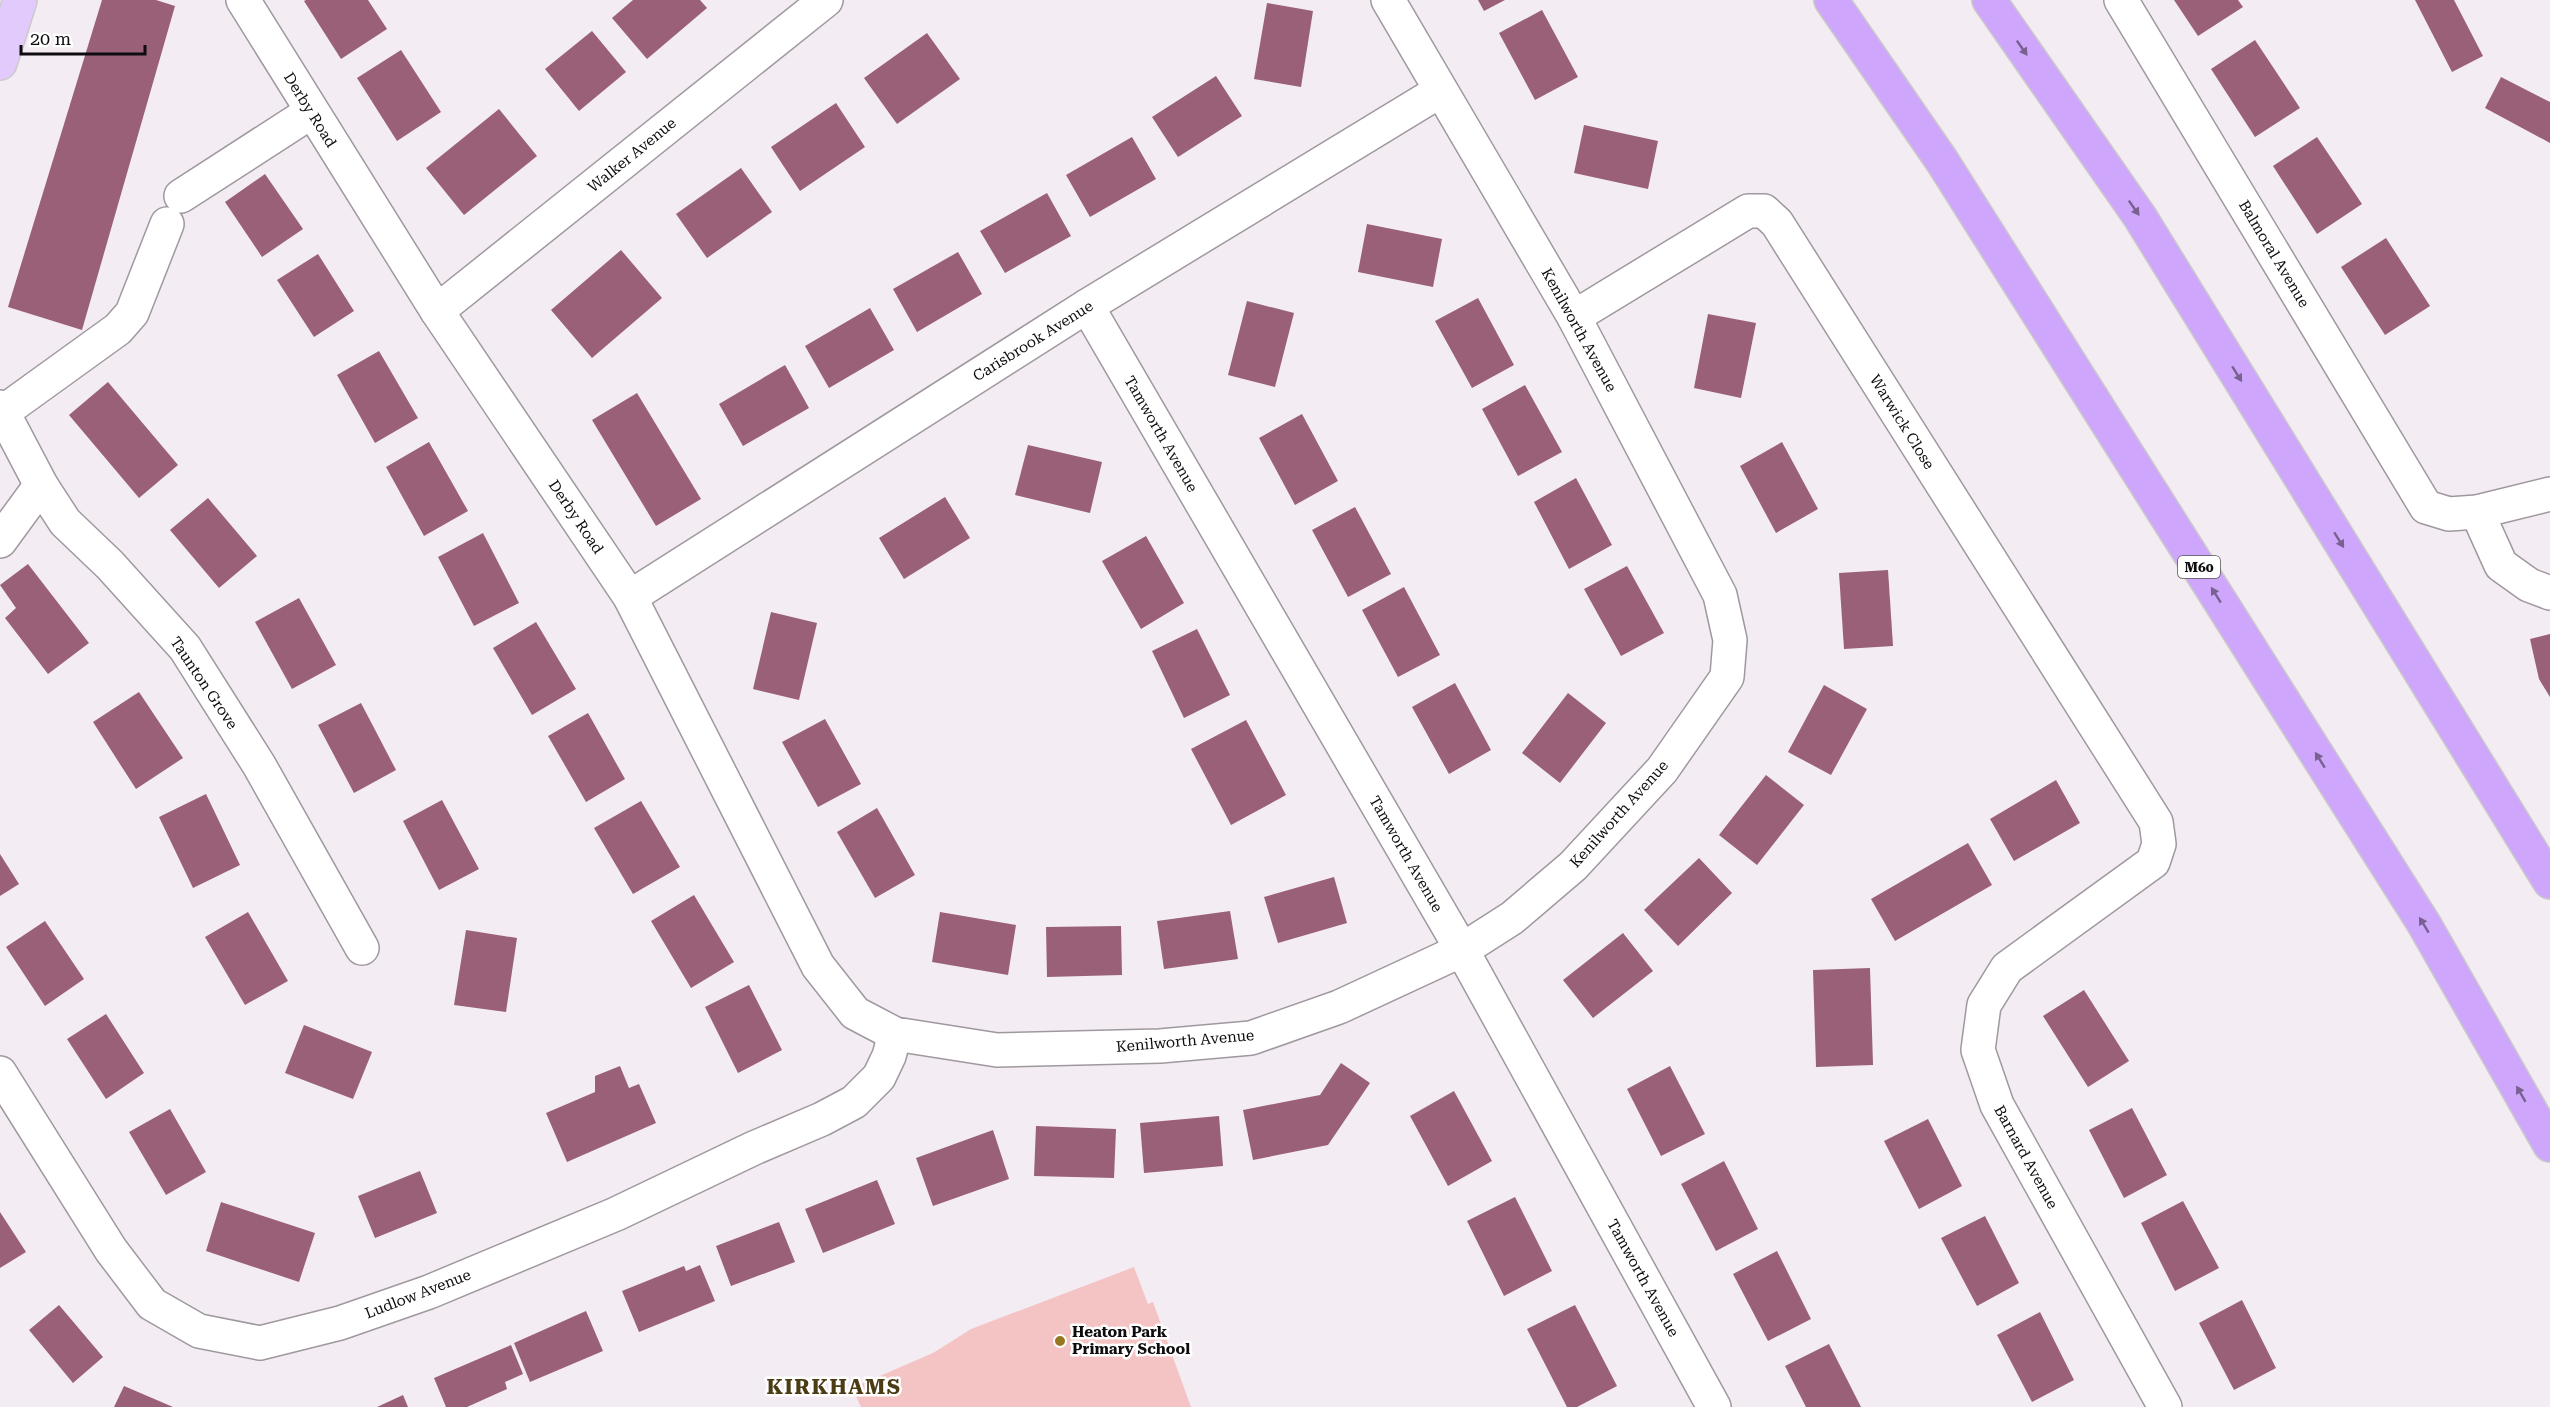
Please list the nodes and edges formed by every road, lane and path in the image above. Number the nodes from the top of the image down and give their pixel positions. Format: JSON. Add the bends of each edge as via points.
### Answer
{"nodes":[{"id":1,"x":20,"y":0,"type":"edge"},
{"id":2,"x":243,"y":0,"type":"edge"},
{"id":3,"x":826,"y":0,"type":"edge"},
{"id":4,"x":1388,"y":0,"type":"edge"},
{"id":5,"x":1831,"y":0,"type":"edge"},
{"id":6,"x":1989,"y":0,"type":"edge"},
{"id":7,"x":2121,"y":0,"type":"edge"},
{"id":8,"x":0,"y":63,"type":"edge"},
{"id":9,"x":1440,"y":91,"type":"junction"},
{"id":10,"x":311,"y":112,"type":"junction"},
{"id":11,"x":1087,"y":306,"type":"junction"},
{"id":12,"x":437,"y":311,"type":"junction"},
{"id":13,"x":1574,"y":317,"type":"junction"},
{"id":14,"x":2,"y":410,"type":"edge"},
{"id":15,"x":41,"y":485,"type":"junction"},
{"id":16,"x":2550,"y":494,"type":"edge"},
{"id":17,"x":2477,"y":512,"type":"junction"},
{"id":18,"x":0,"y":541,"type":"edge"},
{"id":19,"x":2550,"y":592,"type":"edge"},
{"id":20,"x":630,"y":597,"type":"junction"},
{"id":21,"x":2156,"y":822,"type":"joint"},
{"id":22,"x":2550,"y":882,"type":"edge"},
{"id":23,"x":362,"y":948,"type":"dead end"},
{"id":24,"x":1462,"y":950,"type":"junction"},
{"id":25,"x":895,"y":1034,"type":"junction"},
{"id":26,"x":0,"y":1073,"type":"edge"},
{"id":27,"x":2550,"y":1145,"type":"edge"},
{"id":28,"x":1714,"y":1407,"type":"edge"},
{"id":29,"x":2165,"y":1407,"type":"edge"}],
"edges":[{"from":1,"to":8,"type":"main road"},
{"from":2,"to":10,"type":"street","name":"Derby Road"},
{"from":3,"to":12,"type":"street","name":"Walker Avenue"},
{"from":4,"to":9,"type":"street","name":"Kenilworth Avenue"},
{"from":27,"to":5,"type":"highway","number":"M60","one_way":true,"via":[[2405,894],[1942,161]]},
{"from":6,"to":22,"type":"highway","one_way":true,"via":[[2140,217]]},
{"from":7,"to":17,"type":"street","name":"Balmoral Avenue","via":[[2426,507],[2449,514]]},
{"from":9,"to":11,"type":"street","name":"Carisbrook Avenue"},
{"from":9,"to":13,"type":"street","name":"Kenilworth Avenue"},
{"from":10,"to":12,"type":"street","name":"Derby Road"},
{"from":10,"to":14,"type":"street","via":[[174,210],[132,313],[118,329]]},
{"from":11,"to":20,"type":"street","name":"Carisbrook Avenue"},
{"from":11,"to":24,"type":"street","name":"Tamworth Avenue"},
{"from":12,"to":20,"type":"street","name":"Derby Road"},
{"from":13,"to":21,"type":"street","name":"Warwick Close","via":[[1748,211],[1764,211],[1777,223]]},
{"from":13,"to":24,"type":"street","name":"Kenilworth Avenue","via":[[1720,595],[1730,640],[1727,677],[1662,770],[1573,866],[1512,918]]},
{"from":14,"to":15,"type":"street","name":"Taunton Grove"},
{"from":15,"to":18,"type":"street"},
{"from":15,"to":23,"type":"street","name":"Taunton Grove","via":[[65,522],[184,648],[259,765]]},
{"from":16,"to":17,"type":"street"},
{"from":17,"to":19,"type":"street","via":[[2501,565],[2529,585]]},
{"from":20,"to":25,"type":"street","name":"Derby Road","via":[[818,966],[855,1013]]},
{"from":21,"to":29,"type":"street","name":"Barnard Avenue","via":[[2159,844],[2153,862],[2007,968],[1984,1005],[1977,1050],[1997,1106]]},
{"from":24,"to":25,"type":"street","name":"Kenilworth Avenue","via":[[1339,1007],[1251,1038],[1160,1046],[997,1050]]},
{"from":24,"to":28,"type":"street","name":"Tamworth Avenue"},
{"from":25,"to":26,"type":"street","name":"Ludlow Avenue","via":[[879,1077],[854,1102],[822,1119],[616,1214],[429,1293],[340,1323],[260,1343],[199,1331],[152,1304],[111,1250]]}]}
